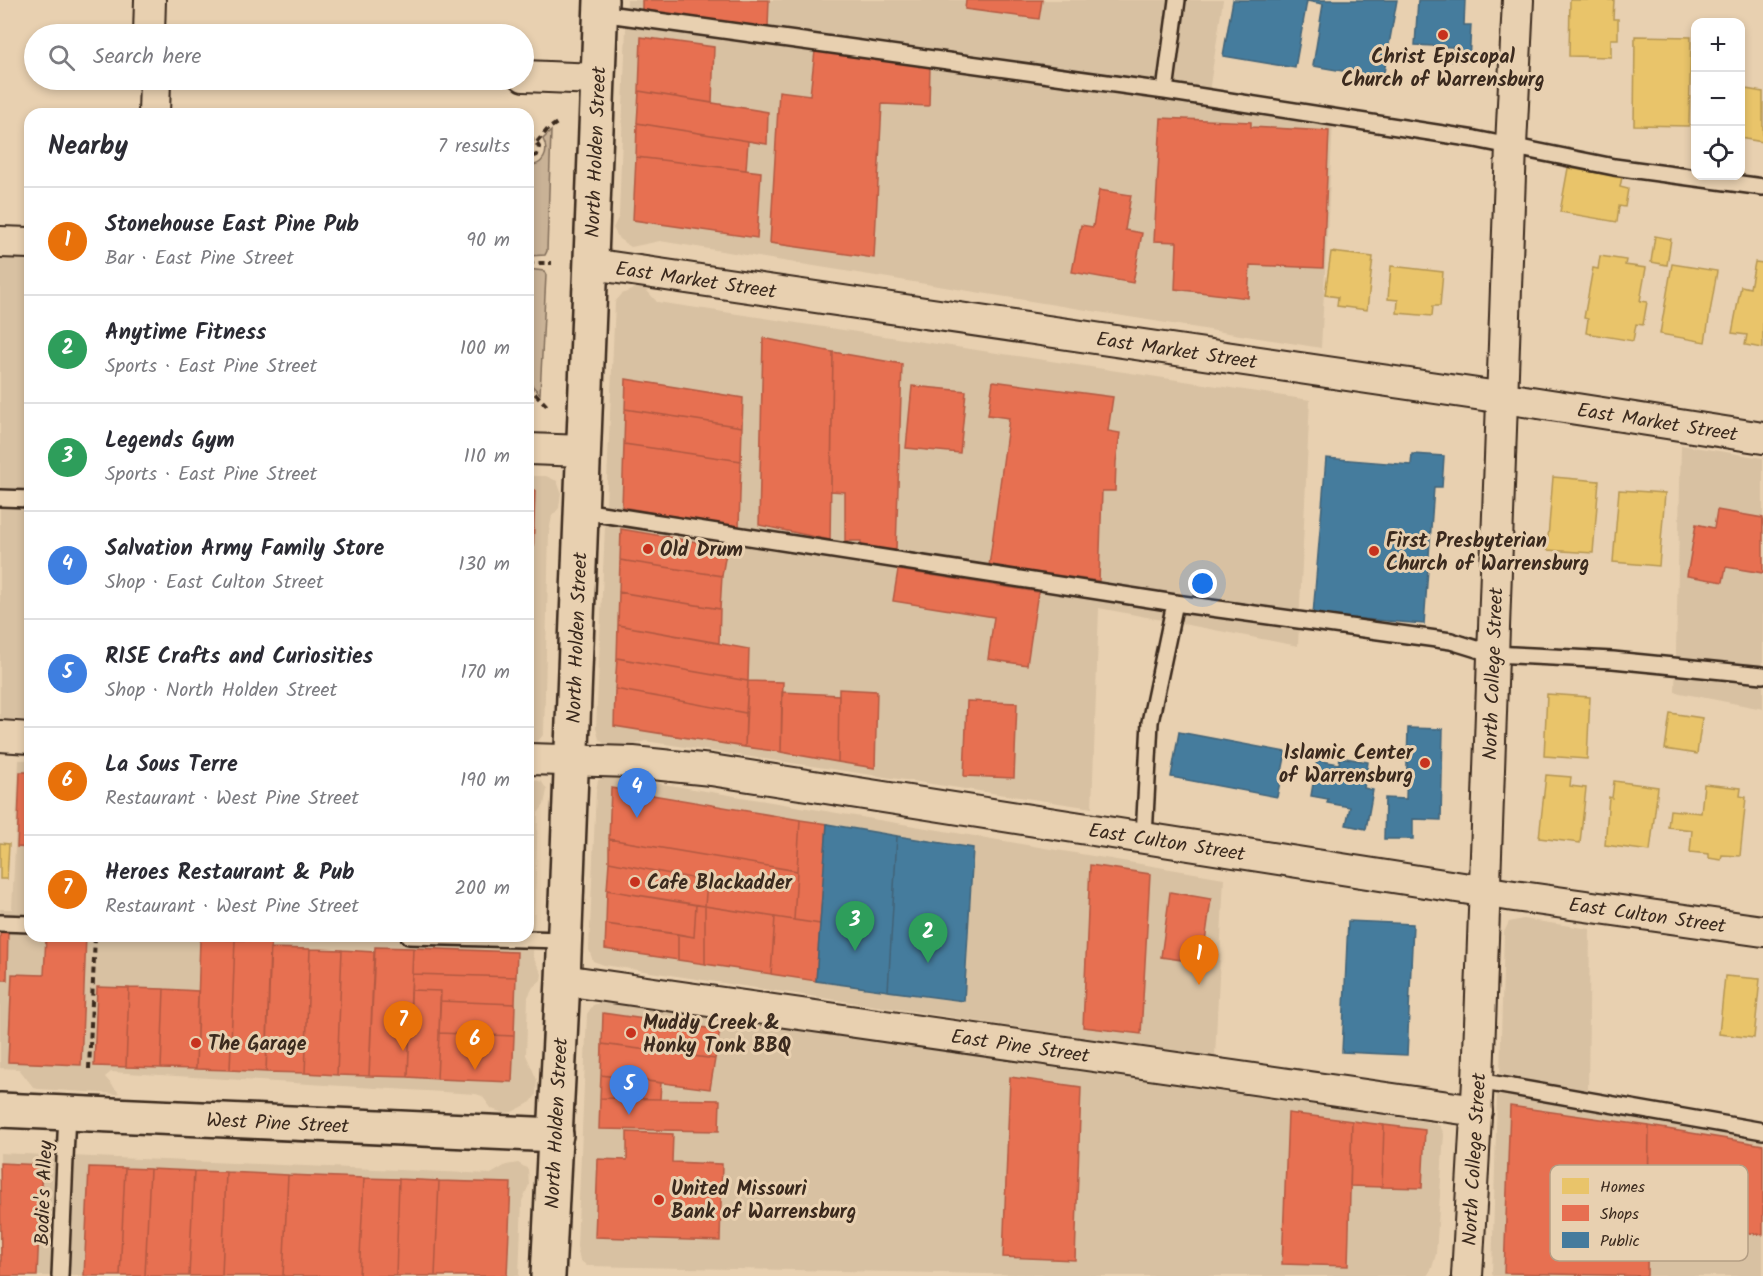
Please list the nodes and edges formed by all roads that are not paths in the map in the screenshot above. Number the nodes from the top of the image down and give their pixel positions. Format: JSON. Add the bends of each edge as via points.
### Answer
{"nodes":[{"id":1,"x":150,"y":0,"type":"edge"},
{"id":2,"x":1177,"y":0,"type":"edge"},
{"id":3,"x":1518,"y":0,"type":"edge"},
{"id":4,"x":601,"y":7,"type":"edge"},
{"id":5,"x":149,"y":24,"type":"edge"},
{"id":6,"x":534,"y":76,"type":"edge"},
{"id":7,"x":597,"y":79,"type":"junction"},
{"id":8,"x":154,"y":90,"type":"edge"},
{"id":9,"x":1165,"y":92,"type":"junction"},
{"id":10,"x":154,"y":108,"type":"edge"},
{"id":11,"x":1511,"y":146,"type":"junction"},
{"id":12,"x":1763,"y":187,"type":"edge"},
{"id":13,"x":0,"y":242,"type":"edge"},
{"id":14,"x":24,"y":243,"type":"edge"},
{"id":15,"x":591,"y":264,"type":"junction"},
{"id":16,"x":1502,"y":398,"type":"junction"},
{"id":17,"x":1763,"y":438,"type":"edge"},
{"id":18,"x":534,"y":449,"type":"edge"},
{"id":19,"x":584,"y":451,"type":"junction"},
{"id":20,"x":0,"y":498,"type":"edge"},
{"id":21,"x":24,"y":499,"type":"edge"},
{"id":22,"x":582,"y":511,"type":"junction"},
{"id":23,"x":1175,"y":603,"type":"junction"},
{"id":24,"x":1493,"y":654,"type":"junction"},
{"id":25,"x":1763,"y":675,"type":"edge"},
{"id":26,"x":0,"y":736,"type":"edge"},
{"id":27,"x":24,"y":738,"type":"edge"},
{"id":28,"x":534,"y":759,"type":"edge"},
{"id":29,"x":571,"y":761,"type":"junction"},
{"id":30,"x":1144,"y":837,"type":"junction"},
{"id":31,"x":1484,"y":890,"type":"junction"},
{"id":32,"x":0,"y":923,"type":"edge"},
{"id":33,"x":24,"y":924,"type":"edge"},
{"id":34,"x":1763,"y":931,"type":"edge"},
{"id":35,"x":534,"y":939,"type":"edge"},
{"id":36,"x":564,"y":940,"type":"junction"},
{"id":37,"x":563,"y":980,"type":"junction"},
{"id":38,"x":1478,"y":1081,"type":"junction"},
{"id":39,"x":0,"y":1110,"type":"edge"},
{"id":40,"x":1477,"y":1110,"type":"junction"},
{"id":41,"x":67,"y":1112,"type":"junction"},
{"id":42,"x":1763,"y":1131,"type":"edge"},
{"id":43,"x":556,"y":1135,"type":"junction"},
{"id":44,"x":60,"y":1276,"type":"edge"},
{"id":45,"x":548,"y":1276,"type":"edge"},
{"id":46,"x":1467,"y":1276,"type":"edge"}],
"edges":[{"from":1,"to":5,"type":"street"},
{"from":2,"to":9,"type":"lane"},
{"from":3,"to":11,"type":"street","name":"North College Street"},
{"from":4,"to":7,"type":"main road","name":"North Holden Street"},
{"from":4,"to":9,"type":"lane"},
{"from":6,"to":7,"type":"street"},
{"from":7,"to":15,"type":"main road","name":"North Holden Street"},
{"from":8,"to":10,"type":"street"},
{"from":9,"to":11,"type":"lane"},
{"from":11,"to":12,"type":"lane","via":[[1614,167]]},
{"from":11,"to":16,"type":"street","name":"North College Street"},
{"from":13,"to":14,"type":"street"},
{"from":15,"to":16,"type":"street","name":"East Market Street"},
{"from":15,"to":19,"type":"main road","name":"North Holden Street"},
{"from":16,"to":17,"type":"street","name":"East Market Street"},
{"from":16,"to":24,"type":"street","name":"North College Street"},
{"from":18,"to":19,"type":"street"},
{"from":19,"to":22,"type":"main road","name":"North Holden Street"},
{"from":20,"to":21,"type":"lane"},
{"from":22,"to":23,"type":"lane"},
{"from":22,"to":29,"type":"main road","name":"North Holden Street"},
{"from":23,"to":24,"type":"lane","via":[[1451,641]]},
{"from":23,"to":30,"type":"lane","via":[[1150,722]]},
{"from":24,"to":25,"type":"lane","via":[[1613,660]]},
{"from":24,"to":31,"type":"street","name":"North College Street"},
{"from":26,"to":27,"type":"street"},
{"from":28,"to":29,"type":"street","name":"East Culton Street"},
{"from":29,"to":30,"type":"street","name":"East Culton Street","via":[[711,770]]},
{"from":29,"to":36,"type":"main road","name":"North Holden Street"},
{"from":30,"to":31,"type":"street","name":"East Culton Street"},
{"from":31,"to":34,"type":"street","name":"East Culton Street"},
{"from":31,"to":38,"type":"street","name":"North College Street"},
{"from":32,"to":33,"type":"lane"},
{"from":35,"to":36,"type":"lane"},
{"from":36,"to":37,"type":"main road","name":"North Holden Street"},
{"from":37,"to":40,"type":"street","name":"East Pine Street"},
{"from":37,"to":43,"type":"main road","name":"North Holden Street"},
{"from":38,"to":40,"type":"street","name":"North College Street"},
{"from":38,"to":42,"type":"lane"},
{"from":39,"to":41,"type":"main road","name":"West Pine Street"},
{"from":40,"to":46,"type":"street","name":"North College Street"},
{"from":41,"to":43,"type":"main road","name":"West Pine Street"},
{"from":41,"to":44,"type":"lane","name":"Bodie's Alley"},
{"from":43,"to":45,"type":"main road","name":"North Holden Street"}]}
